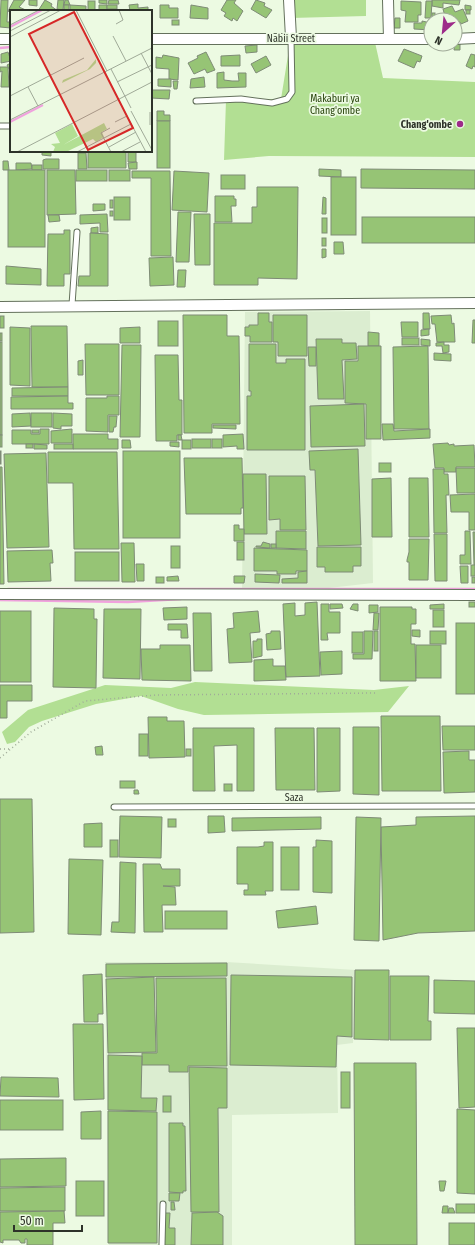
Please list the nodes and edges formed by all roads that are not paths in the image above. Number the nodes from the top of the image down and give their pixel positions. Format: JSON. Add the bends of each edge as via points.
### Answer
{"nodes":[{"id":1,"x":289,"y":0,"type":"edge"},
{"id":2,"x":388,"y":0,"type":"edge"},
{"id":3,"x":291,"y":38,"type":"junction"},
{"id":4,"x":463,"y":38,"type":"edge"},
{"id":5,"x":475,"y":38,"type":"edge"},
{"id":6,"x":152,"y":39,"type":"edge"},
{"id":7,"x":389,"y":39,"type":"junction"},
{"id":8,"x":423,"y":39,"type":"edge"},
{"id":9,"x":196,"y":102,"type":"dead end"},
{"id":10,"x":77,"y":232,"type":"dead end"},
{"id":11,"x":475,"y":303,"type":"edge"},
{"id":12,"x":72,"y":305,"type":"junction"},
{"id":13,"x":0,"y":307,"type":"edge"},
{"id":14,"x":0,"y":594,"type":"edge"},
{"id":15,"x":475,"y":595,"type":"edge"},
{"id":16,"x":475,"y":806,"type":"edge"},
{"id":17,"x":114,"y":807,"type":"dead end"},
{"id":18,"x":162,"y":1204,"type":"dead end"},
{"id":19,"x":162,"y":1245,"type":"edge"}],
"edges":[{"from":1,"to":3,"type":"street"},
{"from":2,"to":7,"type":"street"},
{"from":3,"to":6,"type":"street","name":"Nabii Street"},
{"from":3,"to":7,"type":"street","name":"Nabii Street"},
{"from":3,"to":9,"type":"lane","via":[[292,92],[287,99],[272,103],[241,99]]},
{"from":4,"to":5,"type":"street"},
{"from":7,"to":8,"type":"street","name":"Nabii Street"},
{"from":10,"to":12,"type":"lane"},
{"from":11,"to":12,"type":"street"},
{"from":12,"to":13,"type":"street"},
{"from":14,"to":15,"type":"street"},
{"from":16,"to":17,"type":"lane","name":"Saza"},
{"from":18,"to":19,"type":"lane"}]}
